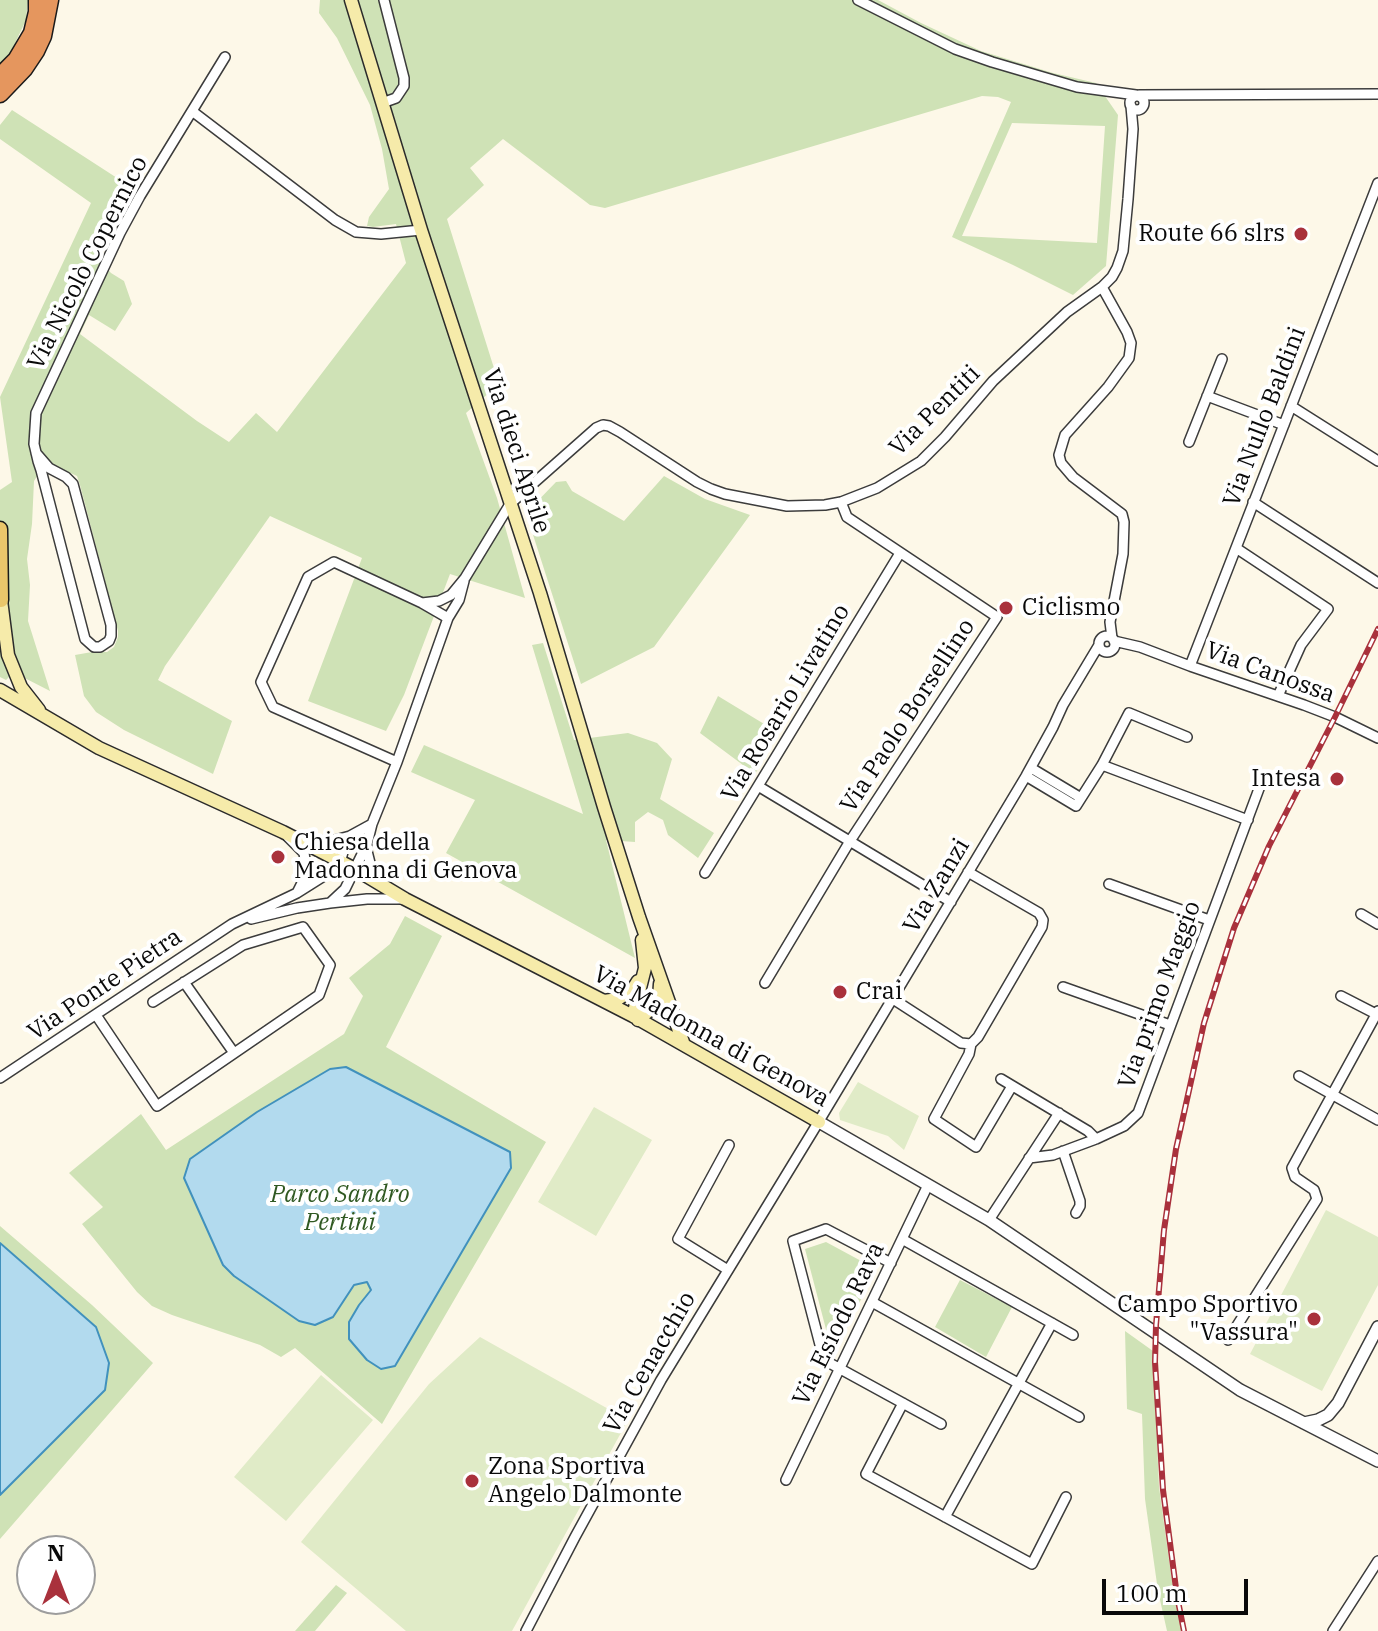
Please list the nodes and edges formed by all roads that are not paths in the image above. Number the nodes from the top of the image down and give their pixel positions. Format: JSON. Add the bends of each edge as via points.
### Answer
{"nodes":[{"id":1,"x":37,"y":0,"type":"edge"},
{"id":2,"x":50,"y":0,"type":"edge"},
{"id":3,"x":351,"y":0,"type":"edge"},
{"id":4,"x":384,"y":0,"type":"edge"},
{"id":5,"x":858,"y":0,"type":"edge"},
{"id":6,"x":225,"y":57,"type":"dead end"},
{"id":7,"x":0,"y":76,"type":"edge"},
{"id":8,"x":0,"y":94,"type":"edge"},
{"id":9,"x":1378,"y":94,"type":"edge"},
{"id":10,"x":382,"y":103,"type":"junction"},
{"id":11,"x":1137,"y":103,"type":"junction"},
{"id":12,"x":192,"y":111,"type":"junction"},
{"id":13,"x":1378,"y":183,"type":"edge"},
{"id":14,"x":421,"y":230,"type":"junction"},
{"id":15,"x":1102,"y":287,"type":"junction"},
{"id":16,"x":1222,"y":359,"type":"dead end"},
{"id":17,"x":1207,"y":396,"type":"junction"},
{"id":18,"x":1291,"y":406,"type":"junction"},
{"id":19,"x":1284,"y":425,"type":"junction"},
{"id":20,"x":1189,"y":442,"type":"dead end"},
{"id":21,"x":36,"y":453,"type":"junction"},
{"id":22,"x":1378,"y":461,"type":"edge"},
{"id":23,"x":62,"y":475,"type":"junction"},
{"id":24,"x":45,"y":486,"type":"junction"},
{"id":25,"x":841,"y":502,"type":"junction"},
{"id":26,"x":1253,"y":502,"type":"junction"},
{"id":27,"x":510,"y":504,"type":"junction"},
{"id":28,"x":0,"y":532,"type":"edge"},
{"id":29,"x":1236,"y":548,"type":"junction"},
{"id":30,"x":900,"y":553,"type":"junction"},
{"id":31,"x":465,"y":578,"type":"junction"},
{"id":32,"x":1378,"y":583,"type":"edge"},
{"id":33,"x":1,"y":602,"type":"edge"},
{"id":34,"x":422,"y":603,"type":"junction"},
{"id":35,"x":448,"y":618,"type":"junction"},
{"id":36,"x":1107,"y":644,"type":"junction"},
{"id":37,"x":1190,"y":666,"type":"junction"},
{"id":38,"x":0,"y":690,"type":"edge"},
{"id":39,"x":1278,"y":696,"type":"junction"},
{"id":40,"x":43,"y":716,"type":"junction"},
{"id":41,"x":1187,"y":737,"type":"dead end"},
{"id":42,"x":1378,"y":738,"type":"edge"},
{"id":43,"x":397,"y":762,"type":"junction"},
{"id":44,"x":1102,"y":765,"type":"junction"},
{"id":45,"x":1029,"y":772,"type":"junction"},
{"id":46,"x":1263,"y":778,"type":"dead end"},
{"id":47,"x":758,"y":786,"type":"junction"},
{"id":48,"x":1248,"y":820,"type":"junction"},
{"id":49,"x":372,"y":824,"type":"junction"},
{"id":50,"x":283,"y":832,"type":"junction"},
{"id":51,"x":350,"y":836,"type":"junction"},
{"id":52,"x":850,"y":841,"type":"junction"},
{"id":53,"x":302,"y":842,"type":"junction"},
{"id":54,"x":366,"y":847,"type":"junction"},
{"id":55,"x":346,"y":865,"type":"junction"},
{"id":56,"x":968,"y":872,"type":"junction"},
{"id":57,"x":705,"y":873,"type":"dead end"},
{"id":58,"x":379,"y":883,"type":"junction"},
{"id":59,"x":1109,"y":884,"type":"dead end"},
{"id":60,"x":297,"y":893,"type":"junction"},
{"id":61,"x":405,"y":899,"type":"junction"},
{"id":62,"x":951,"y":902,"type":"junction"},
{"id":63,"x":330,"y":903,"type":"junction"},
{"id":64,"x":1361,"y":914,"type":"dead end"},
{"id":65,"x":639,"y":917,"type":"junction"},
{"id":66,"x":1209,"y":920,"type":"junction"},
{"id":67,"x":232,"y":924,"type":"junction"},
{"id":68,"x":1378,"y":924,"type":"edge"},
{"id":69,"x":645,"y":968,"type":"junction"},
{"id":70,"x":661,"y":980,"type":"junction"},
{"id":71,"x":184,"y":982,"type":"junction"},
{"id":72,"x":765,"y":983,"type":"dead end"},
{"id":73,"x":1063,"y":987,"type":"dead end"},
{"id":74,"x":1341,"y":996,"type":"dead end"},
{"id":75,"x":893,"y":999,"type":"junction"},
{"id":76,"x":602,"y":1001,"type":"junction"},
{"id":77,"x":153,"y":1002,"type":"dead end"},
{"id":78,"x":1377,"y":1013,"type":"edge"},
{"id":79,"x":96,"y":1015,"type":"junction"},
{"id":80,"x":635,"y":1018,"type":"junction"},
{"id":81,"x":1170,"y":1025,"type":"junction"},
{"id":82,"x":971,"y":1044,"type":"junction"},
{"id":83,"x":684,"y":1045,"type":"junction"},
{"id":84,"x":234,"y":1053,"type":"junction"},
{"id":85,"x":1299,"y":1076,"type":"dead end"},
{"id":86,"x":0,"y":1078,"type":"edge"},
{"id":87,"x":1001,"y":1079,"type":"dead end"},
{"id":88,"x":1012,"y":1086,"type":"junction"},
{"id":89,"x":1333,"y":1093,"type":"junction"},
{"id":90,"x":1059,"y":1113,"type":"junction"},
{"id":91,"x":1378,"y":1120,"type":"edge"},
{"id":92,"x":819,"y":1122,"type":"junction"},
{"id":93,"x":1096,"y":1139,"type":"junction"},
{"id":94,"x":729,"y":1145,"type":"dead end"},
{"id":95,"x":1063,"y":1151,"type":"junction"},
{"id":96,"x":1029,"y":1158,"type":"junction"},
{"id":97,"x":928,"y":1185,"type":"junction"},
{"id":98,"x":1076,"y":1213,"type":"dead end"},
{"id":99,"x":989,"y":1220,"type":"junction"},
{"id":100,"x":902,"y":1239,"type":"junction"},
{"id":101,"x":891,"y":1263,"type":"junction"},
{"id":102,"x":728,"y":1270,"type":"junction"},
{"id":103,"x":872,"y":1302,"type":"junction"},
{"id":104,"x":1052,"y":1323,"type":"junction"},
{"id":105,"x":1378,"y":1327,"type":"edge"},
{"id":106,"x":1073,"y":1335,"type":"dead end"},
{"id":107,"x":1228,"y":1340,"type":"dead end"},
{"id":108,"x":839,"y":1369,"type":"junction"},
{"id":109,"x":1018,"y":1384,"type":"junction"},
{"id":110,"x":903,"y":1403,"type":"junction"},
{"id":111,"x":1338,"y":1403,"type":"junction"},
{"id":112,"x":1079,"y":1417,"type":"dead end"},
{"id":113,"x":1304,"y":1423,"type":"junction"},
{"id":114,"x":941,"y":1424,"type":"dead end"},
{"id":115,"x":1326,"y":1434,"type":"junction"},
{"id":116,"x":1378,"y":1461,"type":"edge"},
{"id":117,"x":786,"y":1480,"type":"dead end"},
{"id":118,"x":1066,"y":1497,"type":"dead end"},
{"id":119,"x":945,"y":1517,"type":"junction"},
{"id":120,"x":1378,"y":1561,"type":"edge"},
{"id":121,"x":526,"y":1631,"type":"edge"},
{"id":122,"x":1333,"y":1631,"type":"edge"}],
"edges":[{"from":1,"to":7,"type":"highway","via":[[32,33]]},
{"from":2,"to":8,"type":"highway","via":[[36,51]]},
{"from":3,"to":10,"type":"main road","name":"Via dieci Aprile"},
{"from":4,"to":10,"type":"street","via":[[404,86],[396,98]]},
{"from":5,"to":11,"type":"street","via":[[955,49],[1077,87],[1114,92]]},
{"from":6,"to":12,"type":"street","name":"Via Nicolò Copernico"},
{"from":9,"to":11,"type":"street","via":[[1167,96]]},
{"from":10,"to":14,"type":"main road","name":"Via dieci Aprile"},
{"from":11,"to":15,"type":"street","name":"Via Pentiti","via":[[1123,251]]},
{"from":12,"to":14,"type":"street","via":[[356,232]]},
{"from":12,"to":21,"type":"street","name":"Via Nicolò Copernico","via":[[120,233],[36,413]]},
{"from":13,"to":18,"type":"street","name":"Via Nullo Baldini"},
{"from":14,"to":27,"type":"main road","name":"Via dieci Aprile"},
{"from":15,"to":25,"type":"street","name":"Via Pentiti","via":[[993,381],[921,461]]},
{"from":15,"to":36,"type":"street","via":[[1127,332],[1129,358],[1065,435],[1059,455],[1073,477],[1122,514],[1123,554]]},
{"from":16,"to":17,"type":"street"},
{"from":17,"to":19,"type":"street"},
{"from":17,"to":20,"type":"street"},
{"from":18,"to":19,"type":"street","name":"Via Nullo Baldini"},
{"from":18,"to":22,"type":"street"},
{"from":19,"to":26,"type":"street","name":"Via Nullo Baldini"},
{"from":21,"to":23,"type":"street","name":"Via Nicolò Copernico"},
{"from":21,"to":24,"type":"street","name":"Via Nicolò Copernico"},
{"from":23,"to":24,"type":"street"},
{"from":23,"to":24,"type":"street","name":"Via Nicolò Copernico","via":[[73,484],[111,625],[109,641],[100,647],[85,639]]},
{"from":25,"to":27,"type":"street","name":"Via Pentiti","via":[[787,506],[725,494],[603,425]]},
{"from":25,"to":30,"type":"street","name":"Via Paolo Borsellino","via":[[847,517]]},
{"from":26,"to":29,"type":"street","name":"Via Nullo Baldini"},
{"from":26,"to":32,"type":"street"},
{"from":27,"to":31,"type":"street"},
{"from":27,"to":65,"type":"main road","name":"Via dieci Aprile"},
{"from":28,"to":33,"type":"main road"},
{"from":29,"to":37,"type":"street","name":"Via Nullo Baldini"},
{"from":29,"to":39,"type":"street","via":[[1328,609],[1301,645]]},
{"from":30,"to":47,"type":"street","name":"Via Rosario Livatino"},
{"from":30,"to":52,"type":"street","name":"Via Paolo Borsellino","via":[[997,617]]},
{"from":31,"to":34,"type":"street","via":[[451,595]]},
{"from":31,"to":35,"type":"street"},
{"from":33,"to":40,"type":"main road","via":[[8,655],[21,687]]},
{"from":34,"to":35,"type":"street"},
{"from":34,"to":43,"type":"street","via":[[334,562],[308,577],[261,682],[273,707]]},
{"from":35,"to":43,"type":"street"},
{"from":36,"to":37,"type":"street","name":"Via Canossa"},
{"from":36,"to":45,"type":"street","name":"Via Zanzi","via":[[1063,705]]},
{"from":37,"to":39,"type":"street","name":"Via Canossa"},
{"from":38,"to":40,"type":"main road","name":"Via Madonna di Genova"},
{"from":39,"to":42,"type":"street","name":"Via Canossa"},
{"from":40,"to":50,"type":"main road","name":"Via Madonna di Genova","via":[[99,748]]},
{"from":41,"to":44,"type":"street","via":[[1129,713]]},
{"from":43,"to":49,"type":"street"},
{"from":44,"to":45,"type":"street","via":[[1079,802]]},
{"from":44,"to":48,"type":"street"},
{"from":45,"to":56,"type":"street","name":"Via Zanzi"},
{"from":46,"to":48,"type":"street","name":"Via primo Maggio"},
{"from":47,"to":52,"type":"street"},
{"from":47,"to":57,"type":"street","name":"Via Rosario Livatino"},
{"from":48,"to":66,"type":"street","name":"Via primo Maggio"},
{"from":49,"to":51,"type":"street"},
{"from":49,"to":54,"type":"street"},
{"from":50,"to":53,"type":"main road","name":"Via Madonna di Genova"},
{"from":50,"to":60,"type":"street","via":[[304,853],[307,873]]},
{"from":51,"to":53,"type":"street"},
{"from":51,"to":55,"type":"street"},
{"from":52,"to":62,"type":"street"},
{"from":52,"to":72,"type":"street"},
{"from":53,"to":55,"type":"main road","name":"Via Madonna di Genova"},
{"from":54,"to":55,"type":"street"},
{"from":54,"to":58,"type":"street"},
{"from":55,"to":58,"type":"main road","name":"Via Madonna di Genova"},
{"from":55,"to":60,"type":"street","name":"Via Ponte Pietra"},
{"from":55,"to":63,"type":"street","via":[[345,889]]},
{"from":56,"to":62,"type":"street","name":"Via Zanzi"},
{"from":56,"to":82,"type":"street","via":[[1043,920]]},
{"from":58,"to":61,"type":"main road","name":"Via Madonna di Genova"},
{"from":59,"to":66,"type":"street"},
{"from":60,"to":67,"type":"street","name":"Via Ponte Pietra"},
{"from":61,"to":63,"type":"street","name":"Via Ponte Pietra"},
{"from":61,"to":76,"type":"main road","name":"Via Madonna di Genova"},
{"from":62,"to":75,"type":"street","name":"Via Zanzi"},
{"from":63,"to":67,"type":"street","name":"Via Ponte Pietra"},
{"from":64,"to":68,"type":"street"},
{"from":65,"to":69,"type":"main road"},
{"from":65,"to":70,"type":"main road"},
{"from":66,"to":81,"type":"street","name":"Via primo Maggio"},
{"from":67,"to":79,"type":"street","name":"Via Ponte Pietra"},
{"from":69,"to":76,"type":"main road","via":[[633,989]]},
{"from":69,"to":80,"type":"main road"},
{"from":70,"to":80,"type":"main road","via":[[659,998]]},
{"from":70,"to":83,"type":"main road"},
{"from":71,"to":77,"type":"street"},
{"from":71,"to":84,"type":"street"},
{"from":71,"to":84,"type":"street","via":[[243,945],[303,927],[330,965],[319,995]]},
{"from":73,"to":81,"type":"street"},
{"from":74,"to":78,"type":"street"},
{"from":75,"to":82,"type":"street","via":[[961,1043]]},
{"from":75,"to":92,"type":"street","name":"Via Zanzi"},
{"from":76,"to":80,"type":"main road","name":"Via Madonna di Genova"},
{"from":78,"to":89,"type":"street"},
{"from":79,"to":84,"type":"street","via":[[157,1106]]},
{"from":79,"to":86,"type":"street","name":"Via Ponte Pietra"},
{"from":80,"to":83,"type":"main road","name":"Via Madonna di Genova"},
{"from":81,"to":93,"type":"street","name":"Via primo Maggio","via":[[1138,1113]]},
{"from":82,"to":88,"type":"street","via":[[934,1119],[976,1147]]},
{"from":83,"to":92,"type":"main road","name":"Via Madonna di Genova"},
{"from":85,"to":89,"type":"street"},
{"from":87,"to":88,"type":"street"},
{"from":88,"to":90,"type":"street"},
{"from":89,"to":91,"type":"street"},
{"from":89,"to":107,"type":"street","via":[[1292,1168],[1317,1199]]},
{"from":90,"to":93,"type":"street"},
{"from":90,"to":96,"type":"street"},
{"from":92,"to":97,"type":"street","name":"Via Madonna di Genova"},
{"from":92,"to":102,"type":"street","name":"Via Cenacchio"},
{"from":93,"to":95,"type":"street","name":"Via primo Maggio"},
{"from":94,"to":102,"type":"street","via":[[678,1239]]},
{"from":95,"to":96,"type":"street","name":"Via primo Maggio"},
{"from":95,"to":98,"type":"street","via":[[1080,1201]]},
{"from":96,"to":99,"type":"street"},
{"from":97,"to":99,"type":"street","name":"Via Madonna di Genova"},
{"from":97,"to":100,"type":"street","name":"Via Esiodo Rava"},
{"from":99,"to":113,"type":"street","name":"Via Madonna di Genova","via":[[1240,1390]]},
{"from":100,"to":101,"type":"street","name":"Via Esiodo Rava"},
{"from":100,"to":104,"type":"street"},
{"from":101,"to":103,"type":"street","name":"Via Esiodo Rava"},
{"from":101,"to":108,"type":"street","via":[[826,1229],[793,1241],[824,1360]]},
{"from":102,"to":121,"type":"street","name":"Via Cenacchio","via":[[656,1389]]},
{"from":103,"to":108,"type":"street","name":"Via Esiodo Rava"},
{"from":103,"to":109,"type":"street"},
{"from":104,"to":106,"type":"street"},
{"from":104,"to":109,"type":"street"},
{"from":105,"to":111,"type":"street"},
{"from":108,"to":110,"type":"street"},
{"from":108,"to":117,"type":"street","name":"Via Esiodo Rava"},
{"from":109,"to":112,"type":"street"},
{"from":109,"to":119,"type":"street"},
{"from":110,"to":114,"type":"street"},
{"from":110,"to":119,"type":"street","via":[[866,1474]]},
{"from":111,"to":113,"type":"street","via":[[1328,1415]]},
{"from":111,"to":115,"type":"street"},
{"from":113,"to":115,"type":"street","name":"Via Madonna di Genova"},
{"from":115,"to":116,"type":"street","name":"Via Madonna di Genova"},
{"from":118,"to":119,"type":"street","via":[[1032,1564]]},
{"from":120,"to":122,"type":"street"}]}
